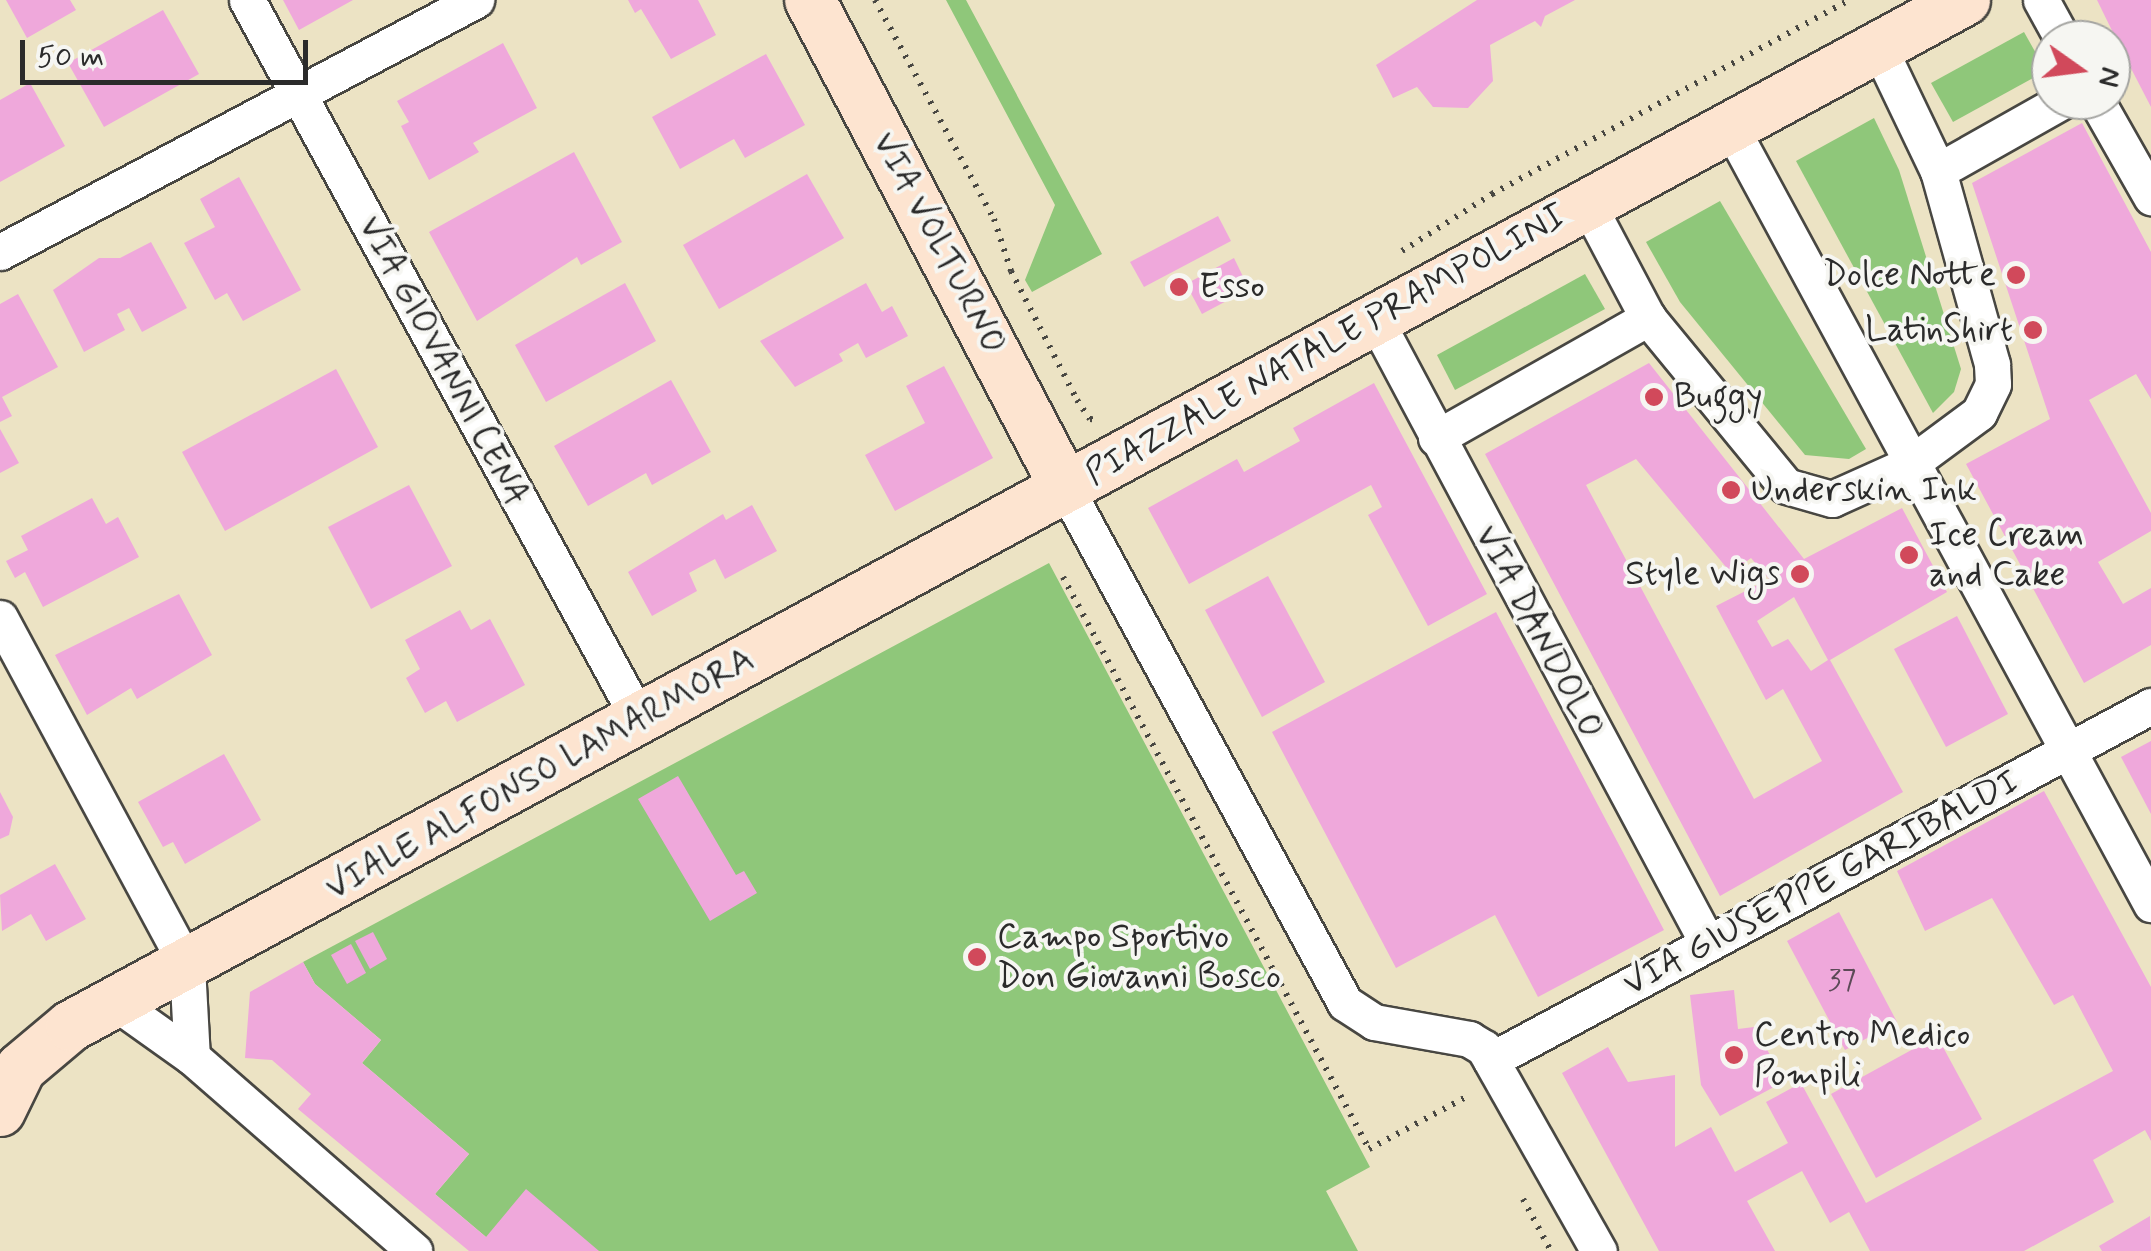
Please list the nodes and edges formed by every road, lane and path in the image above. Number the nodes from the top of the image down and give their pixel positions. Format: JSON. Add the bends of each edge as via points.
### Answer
{"nodes":[{"id":1,"x":247,"y":0,"type":"edge"},
{"id":2,"x":476,"y":0,"type":"edge"},
{"id":3,"x":810,"y":0,"type":"edge"},
{"id":4,"x":876,"y":0,"type":"edge"},
{"id":5,"x":1850,"y":0,"type":"edge"},
{"id":6,"x":1965,"y":0,"type":"edge"},
{"id":7,"x":1878,"y":46,"type":"junction"},
{"id":8,"x":299,"y":97,"type":"junction"},
{"id":9,"x":2031,"y":119,"type":"edge"},
{"id":10,"x":2107,"y":120,"type":"edge"},
{"id":11,"x":1730,"y":126,"type":"junction"},
{"id":12,"x":1938,"y":171,"type":"junction"},
{"id":13,"x":2151,"y":198,"type":"edge"},
{"id":14,"x":1587,"y":204,"type":"junction"},
{"id":15,"x":0,"y":252,"type":"edge"},
{"id":16,"x":1400,"y":252,"type":"dead end"},
{"id":17,"x":1648,"y":318,"type":"junction"},
{"id":18,"x":1375,"y":320,"type":"junction"},
{"id":19,"x":1104,"y":419,"type":"dead end"},
{"id":20,"x":1436,"y":438,"type":"junction"},
{"id":21,"x":1910,"y":464,"type":"junction"},
{"id":22,"x":1065,"y":487,"type":"junction"},
{"id":23,"x":0,"y":618,"type":"edge"},
{"id":24,"x":2151,"y":706,"type":"edge"},
{"id":25,"x":640,"y":721,"type":"junction"},
{"id":26,"x":2068,"y":752,"type":"junction"},
{"id":27,"x":2151,"y":904,"type":"edge"},
{"id":28,"x":1707,"y":942,"type":"junction"},
{"id":29,"x":187,"y":966,"type":"junction"},
{"id":30,"x":116,"y":1003,"type":"junction"},
{"id":31,"x":192,"y":1057,"type":"junction"},
{"id":32,"x":1491,"y":1060,"type":"junction"},
{"id":33,"x":7,"y":1081,"type":"edge"},
{"id":34,"x":414,"y":1251,"type":"edge"},
{"id":35,"x":1599,"y":1251,"type":"edge"}],
"edges":[{"from":1,"to":8,"type":"street","name":"VIA GIOVANNI CENA"},
{"from":2,"to":8,"type":"street"},
{"from":3,"to":22,"type":"main road","name":"VIA VOLTURNO"},
{"from":4,"to":19,"type":"path","via":[[994,220],[1011,271],[1077,400],[1090,419]]},
{"from":5,"to":16,"type":"path","via":[[1477,203]]},
{"from":6,"to":7,"type":"main road","name":"PIAZZALE NATALE PRAMPOLINI"},
{"from":7,"to":11,"type":"main road","name":"PIAZZALE NATALE PRAMPOLINI"},
{"from":7,"to":12,"type":"street","name":"PIAZZALE NATALE PRAMPOLINI"},
{"from":8,"to":15,"type":"street"},
{"from":8,"to":25,"type":"street","name":"VIA GIOVANNI CENA"},
{"from":9,"to":12,"type":"street"},
{"from":10,"to":13,"type":"street"},
{"from":11,"to":14,"type":"main road","name":"PIAZZALE NATALE PRAMPOLINI"},
{"from":11,"to":21,"type":"street"},
{"from":12,"to":21,"type":"street","name":"PIAZZALE NATALE PRAMPOLINI","via":[[1993,384],[1960,432]]},
{"from":14,"to":17,"type":"street","name":"PIAZZALE NATALE PRAMPOLINI"},
{"from":14,"to":18,"type":"main road","name":"PIAZZALE NATALE PRAMPOLINI"},
{"from":17,"to":20,"type":"street"},
{"from":17,"to":21,"type":"street","name":"PIAZZALE NATALE PRAMPOLINI","via":[[1798,494],[1832,499]]},
{"from":18,"to":20,"type":"street","name":"VIA DANDOLO"},
{"from":18,"to":22,"type":"main road","name":"PIAZZALE NATALE PRAMPOLINI"},
{"from":20,"to":28,"type":"street","name":"VIA DANDOLO"},
{"from":21,"to":26,"type":"street"},
{"from":22,"to":25,"type":"main road","name":"VIALE ALFONSO LAMARMORA"},
{"from":22,"to":32,"type":"street","via":[[1345,1003],[1374,1022],[1469,1039]]},
{"from":23,"to":29,"type":"street"},
{"from":24,"to":26,"type":"street","name":"VIA GIUSEPPE GARIBALDI"},
{"from":25,"to":29,"type":"main road","name":"VIALE ALFONSO LAMARMORA"},
{"from":26,"to":27,"type":"street"},
{"from":26,"to":28,"type":"street","name":"VIA GIUSEPPE GARIBALDI"},
{"from":28,"to":32,"type":"street","name":"VIA GIUSEPPE GARIBALDI"},
{"from":29,"to":30,"type":"main road","name":"VIALE ALFONSO LAMARMORA"},
{"from":29,"to":31,"type":"street"},
{"from":30,"to":31,"type":"street"},
{"from":30,"to":33,"type":"main road","name":"VIALE ALFONSO LAMARMORA","via":[[71,1026]]},
{"from":31,"to":34,"type":"street"},
{"from":32,"to":35,"type":"street"}]}
